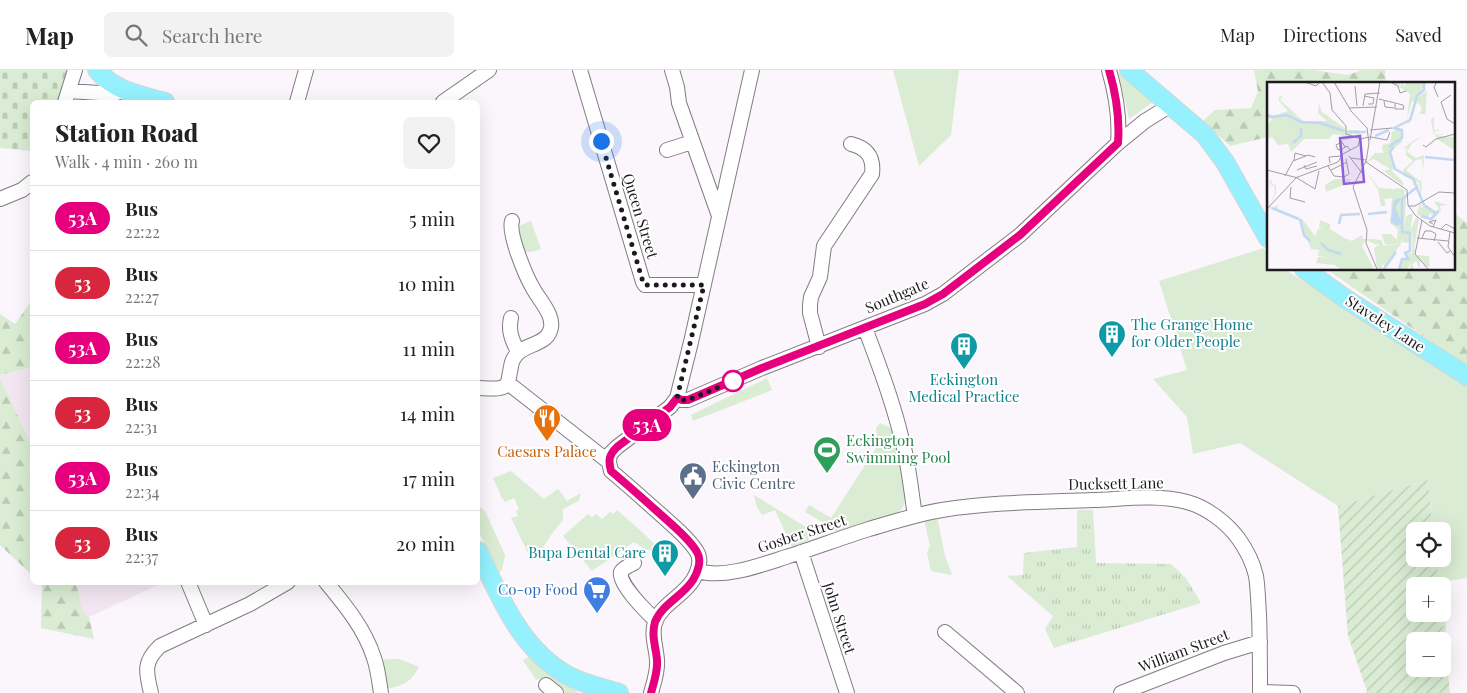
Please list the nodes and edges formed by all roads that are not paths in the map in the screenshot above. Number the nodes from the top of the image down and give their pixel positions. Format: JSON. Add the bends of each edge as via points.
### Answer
{"nodes":[{"id":1,"x":75,"y":70,"type":"edge"},
{"id":2,"x":97,"y":70,"type":"edge"},
{"id":3,"x":306,"y":70,"type":"edge"},
{"id":4,"x":489,"y":70,"type":"edge"},
{"id":5,"x":580,"y":70,"type":"edge"},
{"id":6,"x":752,"y":70,"type":"edge"},
{"id":7,"x":1109,"y":70,"type":"edge"},
{"id":8,"x":1130,"y":70,"type":"edge"},
{"id":9,"x":678,"y":76,"type":"edge"},
{"id":10,"x":124,"y":90,"type":"junction"},
{"id":11,"x":67,"y":97,"type":"edge"},
{"id":12,"x":158,"y":100,"type":"edge"},
{"id":13,"x":298,"y":100,"type":"edge"},
{"id":14,"x":446,"y":100,"type":"edge"},
{"id":15,"x":1171,"y":105,"type":"junction"},
{"id":16,"x":692,"y":142,"type":"junction"},
{"id":17,"x":1118,"y":143,"type":"junction"},
{"id":18,"x":851,"y":144,"type":"dead end"},
{"id":19,"x":668,"y":150,"type":"dead end"},
{"id":20,"x":30,"y":184,"type":"edge"},
{"id":21,"x":0,"y":199,"type":"edge"},
{"id":22,"x":719,"y":216,"type":"junction"},
{"id":23,"x":512,"y":220,"type":"dead end"},
{"id":24,"x":1267,"y":236,"type":"edge"},
{"id":25,"x":1305,"y":270,"type":"edge"},
{"id":26,"x":704,"y":285,"type":"junction"},
{"id":27,"x":511,"y":318,"type":"dead end"},
{"id":28,"x":865,"y":328,"type":"junction"},
{"id":29,"x":820,"y":347,"type":"junction"},
{"id":30,"x":518,"y":352,"type":"junction"},
{"id":31,"x":1467,"y":376,"type":"edge"},
{"id":32,"x":508,"y":383,"type":"junction"},
{"id":33,"x":480,"y":388,"type":"edge"},
{"id":34,"x":677,"y":398,"type":"junction"},
{"id":35,"x":609,"y":462,"type":"junction"},
{"id":36,"x":915,"y":516,"type":"junction"},
{"id":37,"x":801,"y":552,"type":"junction"},
{"id":38,"x":480,"y":556,"type":"edge"},
{"id":39,"x":634,"y":562,"type":"dead end"},
{"id":40,"x":698,"y":571,"type":"junction"},
{"id":41,"x":189,"y":585,"type":"edge"},
{"id":42,"x":283,"y":585,"type":"edge"},
{"id":43,"x":328,"y":585,"type":"edge"},
{"id":44,"x":656,"y":620,"type":"junction"},
{"id":45,"x":206,"y":625,"type":"junction"},
{"id":46,"x":945,"y":632,"type":"dead end"},
{"id":47,"x":1260,"y":642,"type":"junction"},
{"id":48,"x":588,"y":689,"type":"edge"},
{"id":49,"x":1260,"y":692,"type":"edge"},
{"id":50,"x":151,"y":693,"type":"edge"},
{"id":51,"x":381,"y":693,"type":"edge"},
{"id":52,"x":619,"y":693,"type":"edge"},
{"id":53,"x":651,"y":693,"type":"edge"},
{"id":54,"x":848,"y":693,"type":"edge"},
{"id":55,"x":1016,"y":693,"type":"edge"},
{"id":56,"x":1121,"y":693,"type":"edge"},
{"id":57,"x":1293,"y":693,"type":"edge"}],
"edges":[{"from":1,"to":11,"type":"street"},
{"from":2,"to":10,"type":"main road","via":[[114,86]]},
{"from":3,"to":13,"type":"street"},
{"from":4,"to":14,"type":"street"},
{"from":5,"to":26,"type":"street","name":"Queen Street","via":[[643,282],[645,285]]},
{"from":6,"to":22,"type":"street"},
{"from":7,"to":17,"type":"street","via":[[1120,125]]},
{"from":8,"to":15,"type":"main road"},
{"from":9,"to":16,"type":"street","via":[[679,103]]},
{"from":10,"to":11,"type":"street","via":[[114,94]]},
{"from":10,"to":12,"type":"main road"},
{"from":15,"to":17,"type":"street","name":"Southgate"},
{"from":15,"to":24,"type":"main road","via":[[1216,148]]},
{"from":16,"to":19,"type":"street"},
{"from":16,"to":22,"type":"street"},
{"from":17,"to":28,"type":"street","name":"Southgate","via":[[1020,235],[950,289],[925,304]]},
{"from":18,"to":29,"type":"street","via":[[868,153],[872,174],[824,246],[820,277],[810,305]]},
{"from":20,"to":21,"type":"street"},
{"from":22,"to":26,"type":"street"},
{"from":23,"to":30,"type":"street","via":[[511,231],[527,276],[552,325],[547,337]]},
{"from":25,"to":31,"type":"main road","name":"Staveley Lane"},
{"from":26,"to":34,"type":"street"},
{"from":27,"to":30,"type":"street","via":[[510,335]]},
{"from":28,"to":29,"type":"street","name":"Southgate"},
{"from":28,"to":36,"type":"street","via":[[902,440]]},
{"from":29,"to":34,"type":"street","name":"Southgate","via":[[688,400]]},
{"from":30,"to":32,"type":"street","via":[[512,360]]},
{"from":32,"to":33,"type":"street","via":[[498,388]]},
{"from":32,"to":35,"type":"street"},
{"from":34,"to":35,"type":"street","via":[[670,407],[617,447],[610,454]]},
{"from":35,"to":40,"type":"street","via":[[611,471],[690,543],[697,552]]},
{"from":36,"to":37,"type":"street","name":"Gosber Street"},
{"from":36,"to":47,"type":"street","name":"Ducksett Lane","via":[[1015,503],[1168,498],[1190,503],[1221,521],[1246,551],[1256,575]]},
{"from":37,"to":40,"type":"street","name":"Gosber Street","via":[[736,571],[715,574]]},
{"from":37,"to":54,"type":"street","name":"John Street"},
{"from":38,"to":48,"type":"main road","via":[[524,636],[539,654]]},
{"from":39,"to":44,"type":"street","via":[[624,568],[621,576],[629,592]]},
{"from":40,"to":44,"type":"street","via":[[689,586]]},
{"from":41,"to":45,"type":"street"},
{"from":42,"to":45,"type":"street"},
{"from":43,"to":51,"type":"street","via":[[368,642]]},
{"from":44,"to":53,"type":"street","via":[[653,637],[657,669]]},
{"from":45,"to":50,"type":"street","via":[[154,651],[146,672]]},
{"from":46,"to":55,"type":"street"},
{"from":47,"to":49,"type":"street","name":"Ducksett Lane"},
{"from":47,"to":56,"type":"street","name":"William Street"},
{"from":48,"to":52,"type":"main road"},
{"from":49,"to":57,"type":"street"}]}
